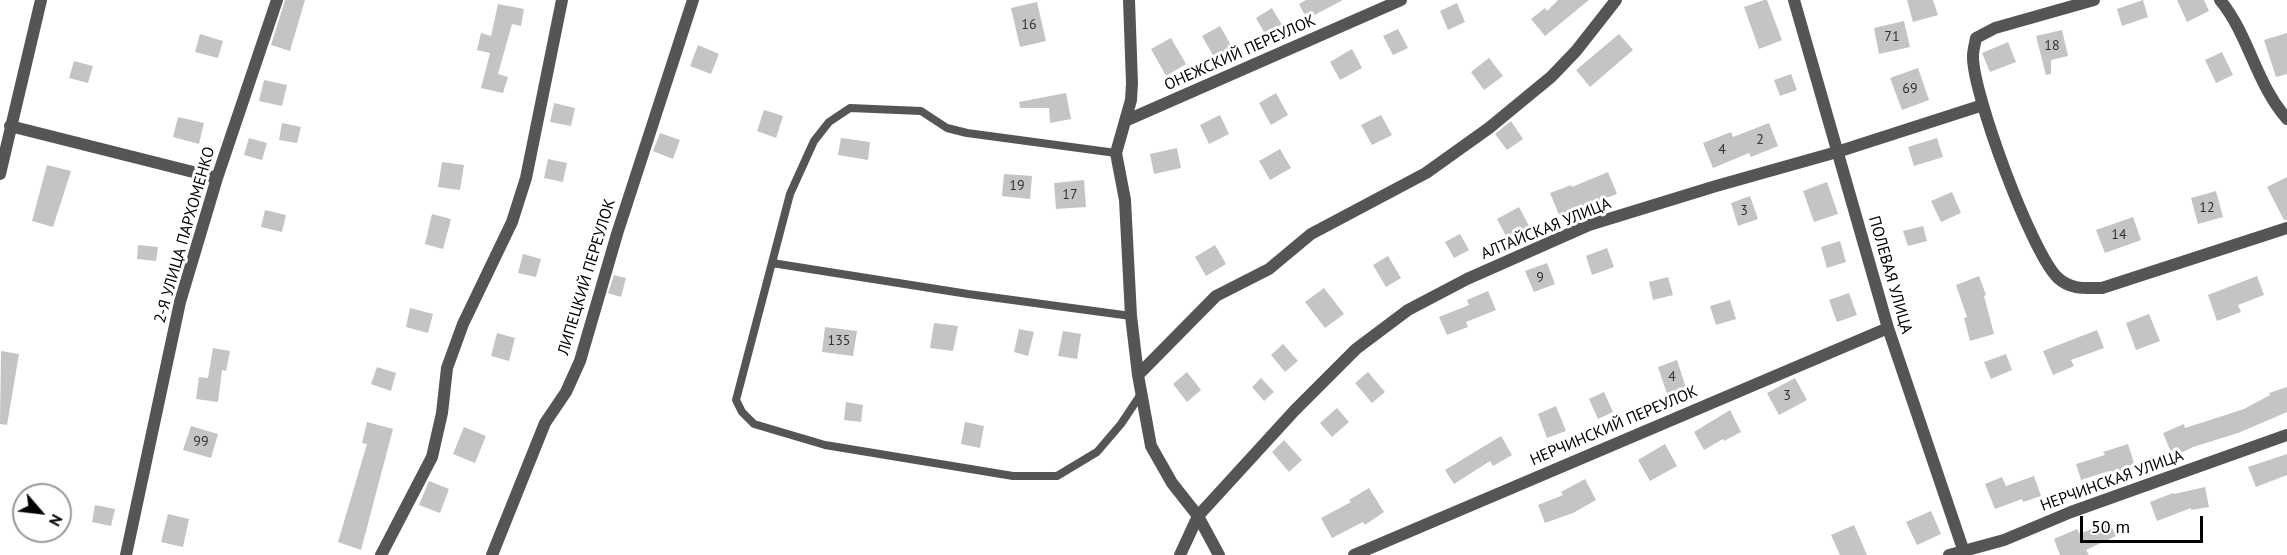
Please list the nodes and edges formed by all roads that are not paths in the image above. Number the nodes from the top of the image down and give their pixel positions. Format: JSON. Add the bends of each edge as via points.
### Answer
{"nodes":[{"id":1,"x":41,"y":0,"type":"edge"},
{"id":2,"x":277,"y":0,"type":"edge"},
{"id":3,"x":562,"y":0,"type":"edge"},
{"id":4,"x":693,"y":0,"type":"edge"},
{"id":5,"x":1129,"y":0,"type":"edge"},
{"id":6,"x":1401,"y":0,"type":"edge"},
{"id":7,"x":1616,"y":0,"type":"edge"},
{"id":8,"x":1794,"y":0,"type":"edge"},
{"id":9,"x":2094,"y":0,"type":"edge"},
{"id":10,"x":2220,"y":0,"type":"edge"},
{"id":11,"x":1983,"y":105,"type":"junction"},
{"id":12,"x":2287,"y":119,"type":"edge"},
{"id":13,"x":1125,"y":121,"type":"junction"},
{"id":14,"x":10,"y":126,"type":"junction"},
{"id":15,"x":1837,"y":152,"type":"junction"},
{"id":16,"x":1116,"y":153,"type":"junction"},
{"id":17,"x":0,"y":174,"type":"edge"},
{"id":18,"x":218,"y":178,"type":"junction"},
{"id":19,"x":2287,"y":228,"type":"edge"},
{"id":20,"x":772,"y":263,"type":"junction"},
{"id":21,"x":1131,"y":316,"type":"junction"},
{"id":22,"x":1888,"y":328,"type":"junction"},
{"id":23,"x":1138,"y":375,"type":"junction"},
{"id":24,"x":1141,"y":394,"type":"junction"},
{"id":25,"x":2287,"y":435,"type":"edge"},
{"id":26,"x":1198,"y":516,"type":"junction"},
{"id":27,"x":1965,"y":554,"type":"edge"},
{"id":28,"x":126,"y":555,"type":"edge"},
{"id":29,"x":381,"y":555,"type":"edge"},
{"id":30,"x":492,"y":555,"type":"edge"},
{"id":31,"x":1180,"y":555,"type":"edge"},
{"id":32,"x":1219,"y":555,"type":"edge"},
{"id":33,"x":1354,"y":555,"type":"edge"},
{"id":34,"x":1948,"y":555,"type":"edge"}],
"edges":[{"from":1,"to":14,"type":"street"},
{"from":2,"to":18,"type":"street","name":"2-Я УЛИЦА ПАРХОМЕНКО"},
{"from":3,"to":29,"type":"street","via":[[526,178],[512,222],[463,324],[447,368],[432,457]]},
{"from":4,"to":30,"type":"street","name":"ЛИПЕЦКИЙ ПЕРЕУЛОК","via":[[580,361],[566,392],[545,423]]},
{"from":5,"to":13,"type":"street","via":[[1132,83]]},
{"from":6,"to":13,"type":"street","name":"ОНЕЖСКИЙ ПЕРЕУЛОК"},
{"from":7,"to":23,"type":"street","via":[[1551,77],[1489,128],[1426,173],[1311,234],[1269,269],[1216,296]]},
{"from":8,"to":15,"type":"street","name":"ПОЛЕВАЯ УЛИЦА"},
{"from":9,"to":11,"type":"street","via":[[1995,28],[1976,38],[1973,58]]},
{"from":10,"to":12,"type":"street","via":[[2266,91]]},
{"from":11,"to":15,"type":"street","name":"АЛТАЙСКАЯ УЛИЦА"},
{"from":11,"to":19,"type":"street","via":[[2024,220],[2059,279],[2078,289],[2102,288]]},
{"from":13,"to":16,"type":"street"},
{"from":14,"to":17,"type":"street"},
{"from":14,"to":18,"type":"street"},
{"from":15,"to":22,"type":"street","name":"ПОЛЕВАЯ УЛИЦА"},
{"from":15,"to":26,"type":"street","name":"АЛТАЙСКАЯ УЛИЦА","via":[[1589,225],[1408,310],[1341,364]]},
{"from":16,"to":20,"type":"lane","via":[[967,133],[947,128],[921,111],[850,108],[829,122],[814,141],[790,194]]},
{"from":16,"to":21,"type":"street","via":[[1125,200]]},
{"from":18,"to":28,"type":"street","name":"2-Я УЛИЦА ПАРХОМЕНКО","via":[[180,302]]},
{"from":20,"to":21,"type":"lane"},
{"from":20,"to":24,"type":"lane","via":[[736,400],[741,412],[754,424],[825,445],[1013,476],[1057,476],[1097,452]]},
{"from":21,"to":23,"type":"street"},
{"from":22,"to":27,"type":"street","name":"ПОЛЕВАЯ УЛИЦА"},
{"from":22,"to":33,"type":"street","name":"НЕРЧИНСКИЙ ПЕРЕУЛОК"},
{"from":23,"to":24,"type":"street"},
{"from":24,"to":26,"type":"street","via":[[1152,446],[1172,483]]},
{"from":25,"to":27,"type":"street","name":"НЕРЧИНСКАЯ УЛИЦА"},
{"from":26,"to":31,"type":"street","name":"АЛТАЙСКАЯ УЛИЦА"},
{"from":26,"to":32,"type":"street"},
{"from":27,"to":34,"type":"street","name":"НЕРЧИНСКАЯ УЛИЦА"}]}
